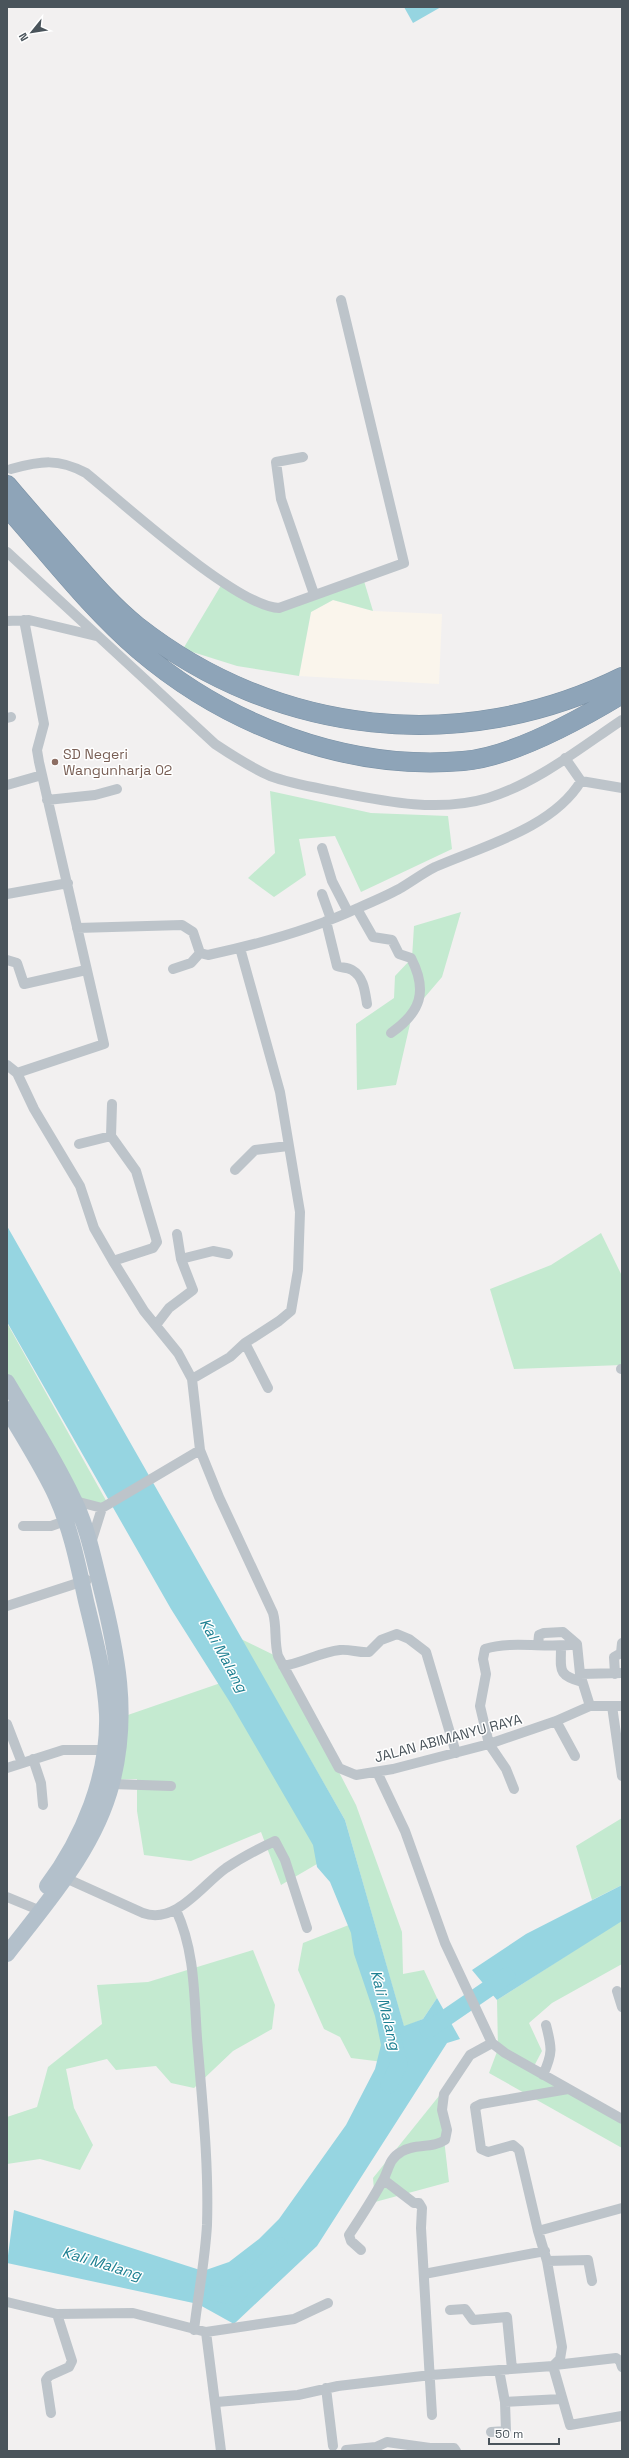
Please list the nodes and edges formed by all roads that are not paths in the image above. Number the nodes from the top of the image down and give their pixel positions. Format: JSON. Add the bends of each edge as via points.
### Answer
{"nodes":[{"id":1,"x":341,"y":300,"type":"dead end"},
{"id":2,"x":302,"y":457,"type":"dead end"},
{"id":3,"x":9,"y":487,"type":"edge"},
{"id":4,"x":7,"y":552,"type":"edge"},
{"id":5,"x":314,"y":594,"type":"junction"},
{"id":6,"x":69,"y":610,"type":"junction"},
{"id":7,"x":24,"y":620,"type":"junction"},
{"id":8,"x":7,"y":621,"type":"edge"},
{"id":9,"x":62,"y":627,"type":"junction"},
{"id":10,"x":98,"y":636,"type":"junction"},
{"id":11,"x":622,"y":677,"type":"edge"},
{"id":12,"x":622,"y":694,"type":"edge"},
{"id":13,"x":622,"y":720,"type":"edge"},
{"id":14,"x":565,"y":758,"type":"junction"},
{"id":15,"x":42,"y":775,"type":"junction"},
{"id":16,"x":581,"y":781,"type":"junction"},
{"id":17,"x":7,"y":785,"type":"edge"},
{"id":18,"x":622,"y":788,"type":"edge"},
{"id":19,"x":117,"y":789,"type":"dead end"},
{"id":20,"x":47,"y":800,"type":"junction"},
{"id":21,"x":322,"y":848,"type":"dead end"},
{"id":22,"x":68,"y":883,"type":"junction"},
{"id":23,"x":7,"y":894,"type":"edge"},
{"id":24,"x":322,"y":894,"type":"dead end"},
{"id":25,"x":352,"y":911,"type":"junction"},
{"id":26,"x":329,"y":920,"type":"junction"},
{"id":27,"x":77,"y":928,"type":"junction"},
{"id":28,"x":240,"y":948,"type":"junction"},
{"id":29,"x":200,"y":953,"type":"junction"},
{"id":30,"x":7,"y":960,"type":"edge"},
{"id":31,"x":173,"y":969,"type":"dead end"},
{"id":32,"x":86,"y":970,"type":"junction"},
{"id":33,"x":367,"y":1004,"type":"dead end"},
{"id":34,"x":391,"y":1033,"type":"dead end"},
{"id":35,"x":7,"y":1065,"type":"edge"},
{"id":36,"x":17,"y":1073,"type":"junction"},
{"id":37,"x":112,"y":1104,"type":"dead end"},
{"id":38,"x":111,"y":1136,"type":"junction"},
{"id":39,"x":79,"y":1144,"type":"dead end"},
{"id":40,"x":288,"y":1146,"type":"junction"},
{"id":41,"x":235,"y":1170,"type":"dead end"},
{"id":42,"x":177,"y":1234,"type":"dead end"},
{"id":43,"x":228,"y":1254,"type":"dead end"},
{"id":44,"x":181,"y":1259,"type":"junction"},
{"id":45,"x":113,"y":1261,"type":"junction"},
{"id":46,"x":156,"y":1325,"type":"junction"},
{"id":47,"x":245,"y":1343,"type":"junction"},
{"id":48,"x":192,"y":1379,"type":"junction"},
{"id":49,"x":7,"y":1382,"type":"edge"},
{"id":50,"x":268,"y":1388,"type":"dead end"},
{"id":51,"x":7,"y":1408,"type":"edge"},
{"id":52,"x":200,"y":1450,"type":"junction"},
{"id":53,"x":106,"y":1506,"type":"junction"},
{"id":54,"x":74,"y":1512,"type":"junction"},
{"id":55,"x":22,"y":1526,"type":"dead end"},
{"id":56,"x":90,"y":1545,"type":"junction"},
{"id":57,"x":98,"y":1576,"type":"junction"},
{"id":58,"x":82,"y":1582,"type":"junction"},
{"id":59,"x":7,"y":1606,"type":"edge"},
{"id":60,"x":622,"y":1643,"type":"edge"},
{"id":61,"x":577,"y":1644,"type":"junction"},
{"id":62,"x":538,"y":1645,"type":"junction"},
{"id":63,"x":561,"y":1647,"type":"junction"},
{"id":64,"x":117,"y":1662,"type":"junction"},
{"id":65,"x":101,"y":1665,"type":"junction"},
{"id":66,"x":283,"y":1666,"type":"junction"},
{"id":67,"x":619,"y":1674,"type":"edge"},
{"id":68,"x":581,"y":1678,"type":"junction"},
{"id":69,"x":590,"y":1706,"type":"junction"},
{"id":70,"x":617,"y":1706,"type":"edge"},
{"id":71,"x":556,"y":1721,"type":"junction"},
{"id":72,"x":7,"y":1724,"type":"edge"},
{"id":73,"x":489,"y":1744,"type":"junction"},
{"id":74,"x":111,"y":1751,"type":"junction"},
{"id":75,"x":620,"y":1751,"type":"edge"},
{"id":76,"x":456,"y":1753,"type":"junction"},
{"id":77,"x":575,"y":1756,"type":"dead end"},
{"id":78,"x":33,"y":1760,"type":"junction"},
{"id":79,"x":22,"y":1763,"type":"junction"},
{"id":80,"x":7,"y":1768,"type":"edge"},
{"id":81,"x":377,"y":1772,"type":"junction"},
{"id":82,"x":622,"y":1776,"type":"edge"},
{"id":83,"x":112,"y":1784,"type":"junction"},
{"id":84,"x":171,"y":1786,"type":"dead end"},
{"id":85,"x":514,"y":1788,"type":"dead end"},
{"id":86,"x":43,"y":1805,"type":"dead end"},
{"id":87,"x":61,"y":1876,"type":"junction"},
{"id":88,"x":7,"y":1897,"type":"edge"},
{"id":89,"x":36,"y":1909,"type":"junction"},
{"id":90,"x":176,"y":1910,"type":"junction"},
{"id":91,"x":307,"y":1928,"type":"dead end"},
{"id":92,"x":7,"y":1938,"type":"edge"},
{"id":93,"x":7,"y":1954,"type":"edge"},
{"id":94,"x":617,"y":1991,"type":"dead end"},
{"id":95,"x":622,"y":2007,"type":"edge"},
{"id":96,"x":546,"y":2025,"type":"dead end"},
{"id":97,"x":490,"y":2039,"type":"junction"},
{"id":98,"x":543,"y":2074,"type":"junction"},
{"id":99,"x":568,"y":2089,"type":"junction"},
{"id":100,"x":622,"y":2120,"type":"edge"},
{"id":101,"x":384,"y":2180,"type":"junction"},
{"id":102,"x":622,"y":2208,"type":"edge"},
{"id":103,"x":538,"y":2231,"type":"junction"},
{"id":104,"x":361,"y":2250,"type":"dead end"},
{"id":105,"x":546,"y":2256,"type":"junction"},
{"id":106,"x":424,"y":2274,"type":"junction"},
{"id":107,"x":592,"y":2281,"type":"dead end"},
{"id":108,"x":7,"y":2302,"type":"edge"},
{"id":109,"x":328,"y":2303,"type":"dead end"},
{"id":110,"x":450,"y":2310,"type":"dead end"},
{"id":111,"x":57,"y":2314,"type":"junction"},
{"id":112,"x":194,"y":2327,"type":"junction"},
{"id":113,"x":206,"y":2332,"type":"junction"},
{"id":114,"x":619,"y":2356,"type":"edge"},
{"id":115,"x":554,"y":2366,"type":"junction"},
{"id":116,"x":622,"y":2367,"type":"edge"},
{"id":117,"x":512,"y":2369,"type":"junction"},
{"id":118,"x":499,"y":2370,"type":"junction"},
{"id":119,"x":431,"y":2375,"type":"junction"},
{"id":120,"x":326,"y":2388,"type":"junction"},
{"id":121,"x":561,"y":2400,"type":"junction"},
{"id":122,"x":217,"y":2402,"type":"junction"},
{"id":123,"x":505,"y":2402,"type":"junction"},
{"id":124,"x":51,"y":2413,"type":"dead end"},
{"id":125,"x":432,"y":2415,"type":"dead end"},
{"id":126,"x":622,"y":2416,"type":"edge"},
{"id":127,"x":491,"y":2432,"type":"dead end"},
{"id":128,"x":333,"y":2446,"type":"dead end"},
{"id":129,"x":346,"y":2450,"type":"dead end"},
{"id":130,"x":222,"y":2451,"type":"edge"},
{"id":131,"x":456,"y":2451,"type":"edge"}],
"edges":[{"from":1,"to":5,"type":"street","via":[[404,563]]},
{"from":2,"to":5,"type":"street","via":[[276,462],[282,499]]},
{"from":3,"to":5,"type":"street","via":[[50,462],[58,461],[73,466],[86,473],[197,564],[240,593],[270,608],[279,608]]},
{"from":3,"to":11,"type":"highway","via":[[102,595],[137,626],[194,665],[222,680],[302,710],[353,720],[445,726],[489,721],[558,704]]},
{"from":3,"to":12,"type":"highway","via":[[92,605],[139,650],[186,687],[244,719],[294,739],[372,758],[464,761],[503,751],[542,736]]},
{"from":4,"to":6,"type":"street"},
{"from":6,"to":9,"type":"street"},
{"from":6,"to":10,"type":"street"},
{"from":7,"to":8,"type":"street"},
{"from":7,"to":9,"type":"street"},
{"from":7,"to":15,"type":"street","via":[[44,724],[37,750]]},
{"from":9,"to":10,"type":"street"},
{"from":10,"to":14,"type":"street","via":[[215,744],[240,761],[271,776],[309,786],[384,801],[439,805],[468,802],[489,798],[518,786]]},
{"from":13,"to":14,"type":"street"},
{"from":14,"to":16,"type":"street"},
{"from":15,"to":17,"type":"street"},
{"from":15,"to":20,"type":"street"},
{"from":16,"to":18,"type":"street"},
{"from":16,"to":25,"type":"street","via":[[575,792],[518,834],[427,871],[400,888]]},
{"from":19,"to":20,"type":"street","via":[[95,795]]},
{"from":20,"to":22,"type":"street"},
{"from":21,"to":25,"type":"street","via":[[336,893]]},
{"from":22,"to":23,"type":"street"},
{"from":22,"to":27,"type":"street"},
{"from":24,"to":26,"type":"street"},
{"from":25,"to":26,"type":"street"},
{"from":25,"to":34,"type":"street","via":[[373,936],[392,940],[398,954],[411,958],[417,970],[421,997],[414,1012]]},
{"from":26,"to":28,"type":"street"},
{"from":26,"to":33,"type":"street","via":[[336,964],[353,970],[358,975]]},
{"from":27,"to":29,"type":"street","via":[[182,925],[193,932]]},
{"from":27,"to":32,"type":"street"},
{"from":28,"to":29,"type":"street","via":[[208,955]]},
{"from":28,"to":40,"type":"street","via":[[272,1058]]},
{"from":29,"to":31,"type":"street","via":[[191,963]]},
{"from":30,"to":32,"type":"street","via":[[17,963],[24,984]]},
{"from":32,"to":36,"type":"street","via":[[104,1044]]},
{"from":35,"to":36,"type":"street"},
{"from":36,"to":45,"type":"street","via":[[34,1109],[80,1186],[94,1228]]},
{"from":37,"to":38,"type":"street"},
{"from":38,"to":39,"type":"street"},
{"from":38,"to":45,"type":"street","via":[[136,1171],[157,1242],[152,1248]]},
{"from":40,"to":41,"type":"street","via":[[255,1150]]},
{"from":40,"to":47,"type":"street","via":[[300,1212],[298,1270],[291,1311]]},
{"from":42,"to":44,"type":"street"},
{"from":43,"to":44,"type":"street","via":[[213,1251]]},
{"from":44,"to":46,"type":"street","via":[[193,1290],[168,1308]]},
{"from":45,"to":46,"type":"street","via":[[144,1311]]},
{"from":46,"to":48,"type":"street","via":[[178,1353]]},
{"from":47,"to":48,"type":"street","via":[[230,1357]]},
{"from":47,"to":50,"type":"street"},
{"from":48,"to":52,"type":"street","name":"JALAN ABIMANYU RAYA"},
{"from":49,"to":54,"type":"main road"},
{"from":51,"to":54,"type":"main road","via":[[51,1486]]},
{"from":52,"to":53,"type":"street"},
{"from":52,"to":66,"type":"street","name":"JALAN ABIMANYU RAYA","via":[[219,1498],[273,1613],[276,1625],[275,1647]]},
{"from":53,"to":54,"type":"street"},
{"from":53,"to":56,"type":"street"},
{"from":54,"to":55,"type":"street","via":[[44,1527]]},
{"from":54,"to":56,"type":"main road"},
{"from":54,"to":58,"type":"main road"},
{"from":56,"to":57,"type":"main road"},
{"from":57,"to":58,"type":"street"},
{"from":57,"to":64,"type":"main road"},
{"from":58,"to":59,"type":"street"},
{"from":58,"to":65,"type":"main road"},
{"from":60,"to":67,"type":"street","via":[[620,1653],[614,1657]]},
{"from":61,"to":62,"type":"street","via":[[563,1632],[539,1635]]},
{"from":61,"to":63,"type":"street"},
{"from":61,"to":68,"type":"street"},
{"from":62,"to":63,"type":"street"},
{"from":62,"to":73,"type":"street","via":[[485,1649],[483,1659],[486,1674],[480,1706]]},
{"from":63,"to":68,"type":"street","via":[[560,1669],[565,1676]]},
{"from":64,"to":65,"type":"main road"},
{"from":64,"to":74,"type":"main road","via":[[122,1713]]},
{"from":65,"to":74,"type":"main road"},
{"from":66,"to":76,"type":"street","via":[[299,1664],[317,1655],[340,1650],[369,1652],[381,1640],[397,1634],[410,1639],[426,1652]]},
{"from":66,"to":81,"type":"street","name":"JALAN ABIMANYU RAYA","via":[[339,1768],[356,1775]]},
{"from":67,"to":68,"type":"street"},
{"from":68,"to":69,"type":"street"},
{"from":69,"to":70,"type":"street","name":"JALAN ABIMANYU RAYA"},
{"from":69,"to":71,"type":"street","name":"JALAN ABIMANYU RAYA"},
{"from":70,"to":75,"type":"street"},
{"from":71,"to":73,"type":"street","name":"JALAN ABIMANYU RAYA"},
{"from":71,"to":77,"type":"street"},
{"from":72,"to":79,"type":"street"},
{"from":73,"to":76,"type":"street","name":"JALAN ABIMANYU RAYA"},
{"from":73,"to":85,"type":"street","via":[[506,1769]]},
{"from":74,"to":78,"type":"street","via":[[63,1750]]},
{"from":74,"to":83,"type":"main road"},
{"from":74,"to":87,"type":"main road"},
{"from":75,"to":82,"type":"street"},
{"from":76,"to":81,"type":"street","name":"JALAN ABIMANYU RAYA"},
{"from":78,"to":79,"type":"street"},
{"from":78,"to":86,"type":"street","via":[[41,1783]]},
{"from":79,"to":80,"type":"street"},
{"from":81,"to":97,"type":"street","via":[[405,1832],[445,1943]]},
{"from":83,"to":84,"type":"street"},
{"from":83,"to":87,"type":"main road","via":[[87,1841]]},
{"from":87,"to":89,"type":"main road"},
{"from":87,"to":90,"type":"street","via":[[150,1916]]},
{"from":88,"to":89,"type":"street"},
{"from":89,"to":92,"type":"main road"},
{"from":89,"to":93,"type":"main road"},
{"from":90,"to":91,"type":"street","via":[[226,1868],[275,1841],[285,1860]]},
{"from":90,"to":112,"type":"street","via":[[187,1938],[194,1975],[205,2139],[205,2260]]},
{"from":94,"to":95,"type":"street"},
{"from":96,"to":98,"type":"street","via":[[552,2048],[551,2059]]},
{"from":97,"to":98,"type":"street"},
{"from":97,"to":101,"type":"street","via":[[470,2055],[444,2094],[442,2110],[447,2130],[445,2140],[436,2145],[400,2152],[390,2163]]},
{"from":98,"to":99,"type":"street"},
{"from":99,"to":100,"type":"street"},
{"from":99,"to":103,"type":"street","via":[[475,2107],[481,2149],[488,2152],[513,2145],[519,2150]]},
{"from":101,"to":104,"type":"street","via":[[349,2235],[351,2241]]},
{"from":101,"to":106,"type":"street","via":[[414,2203],[419,2203],[422,2208]]},
{"from":102,"to":103,"type":"street"},
{"from":103,"to":105,"type":"street"},
{"from":105,"to":106,"type":"street"},
{"from":105,"to":107,"type":"street","via":[[588,2260]]},
{"from":105,"to":115,"type":"street","via":[[562,2348],[560,2359]]},
{"from":106,"to":119,"type":"street"},
{"from":108,"to":111,"type":"street"},
{"from":109,"to":113,"type":"street","via":[[294,2319]]},
{"from":110,"to":117,"type":"street","via":[[465,2308],[473,2320],[507,2317]]},
{"from":111,"to":112,"type":"street","via":[[122,2312]]},
{"from":111,"to":124,"type":"street","via":[[72,2361],[69,2367],[49,2376],[46,2380]]},
{"from":112,"to":113,"type":"street"},
{"from":113,"to":122,"type":"street"},
{"from":114,"to":115,"type":"street"},
{"from":114,"to":116,"type":"street"},
{"from":115,"to":117,"type":"street"},
{"from":115,"to":121,"type":"street"},
{"from":117,"to":118,"type":"street"},
{"from":118,"to":119,"type":"street"},
{"from":118,"to":123,"type":"street"},
{"from":119,"to":120,"type":"street"},
{"from":119,"to":125,"type":"street"},
{"from":120,"to":122,"type":"street","via":[[298,2395]]},
{"from":120,"to":128,"type":"street"},
{"from":121,"to":123,"type":"street"},
{"from":121,"to":126,"type":"street","via":[[570,2425]]},
{"from":122,"to":130,"type":"street"},
{"from":123,"to":127,"type":"street","via":[[506,2431]]},
{"from":129,"to":131,"type":"street","via":[[376,2447],[387,2442],[430,2448],[454,2448]]}]}
